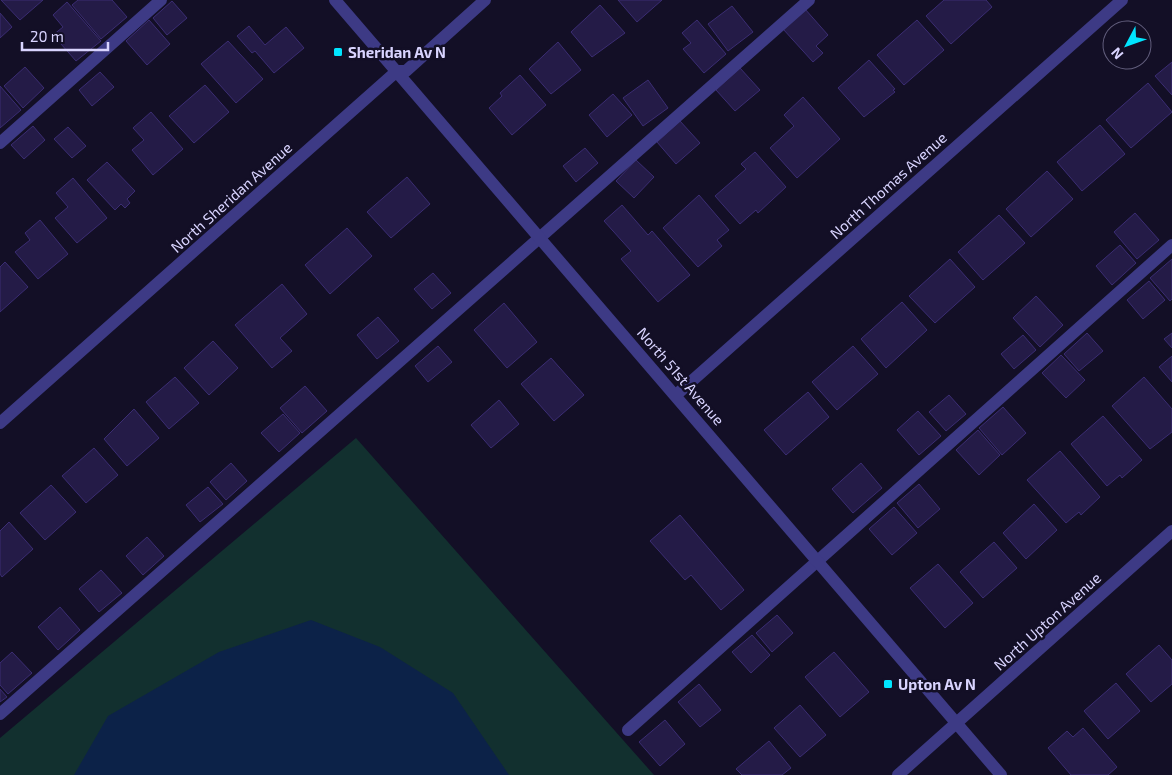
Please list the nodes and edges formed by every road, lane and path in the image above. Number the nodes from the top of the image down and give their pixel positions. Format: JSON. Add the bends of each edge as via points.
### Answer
{"nodes":[{"id":1,"x":161,"y":0,"type":"edge"},
{"id":2,"x":335,"y":0,"type":"edge"},
{"id":3,"x":485,"y":0,"type":"edge"},
{"id":4,"x":809,"y":0,"type":"edge"},
{"id":5,"x":1122,"y":0,"type":"edge"},
{"id":6,"x":397,"y":72,"type":"junction"},
{"id":7,"x":0,"y":142,"type":"edge"},
{"id":8,"x":541,"y":238,"type":"junction"},
{"id":9,"x":1172,"y":245,"type":"edge"},
{"id":10,"x":676,"y":395,"type":"junction"},
{"id":11,"x":0,"y":423,"type":"edge"},
{"id":12,"x":1172,"y":531,"type":"edge"},
{"id":13,"x":820,"y":561,"type":"junction"},
{"id":14,"x":0,"y":714,"type":"edge"},
{"id":15,"x":956,"y":724,"type":"junction"},
{"id":16,"x":628,"y":730,"type":"dead end"},
{"id":17,"x":898,"y":775,"type":"edge"},
{"id":18,"x":1001,"y":775,"type":"edge"}],
"edges":[{"from":1,"to":7,"type":"street"},
{"from":2,"to":6,"type":"street","name":"North 51st Avenue"},
{"from":3,"to":6,"type":"street","name":"North Sheridan Avenue","via":[[406,71]]},
{"from":4,"to":8,"type":"street"},
{"from":5,"to":10,"type":"street","name":"North Thomas Avenue"},
{"from":6,"to":8,"type":"street","name":"North 51st Avenue"},
{"from":6,"to":11,"type":"street","name":"North Sheridan Avenue"},
{"from":8,"to":10,"type":"street","name":"North 51st Avenue"},
{"from":8,"to":14,"type":"street"},
{"from":9,"to":13,"type":"street"},
{"from":10,"to":13,"type":"street","name":"North 51st Avenue"},
{"from":12,"to":15,"type":"street","name":"North Upton Avenue"},
{"from":13,"to":15,"type":"street","name":"North 51st Avenue"},
{"from":13,"to":16,"type":"street"},
{"from":15,"to":17,"type":"street","name":"North Upton Avenue"},
{"from":15,"to":18,"type":"street","name":"North 51st Avenue"}]}
